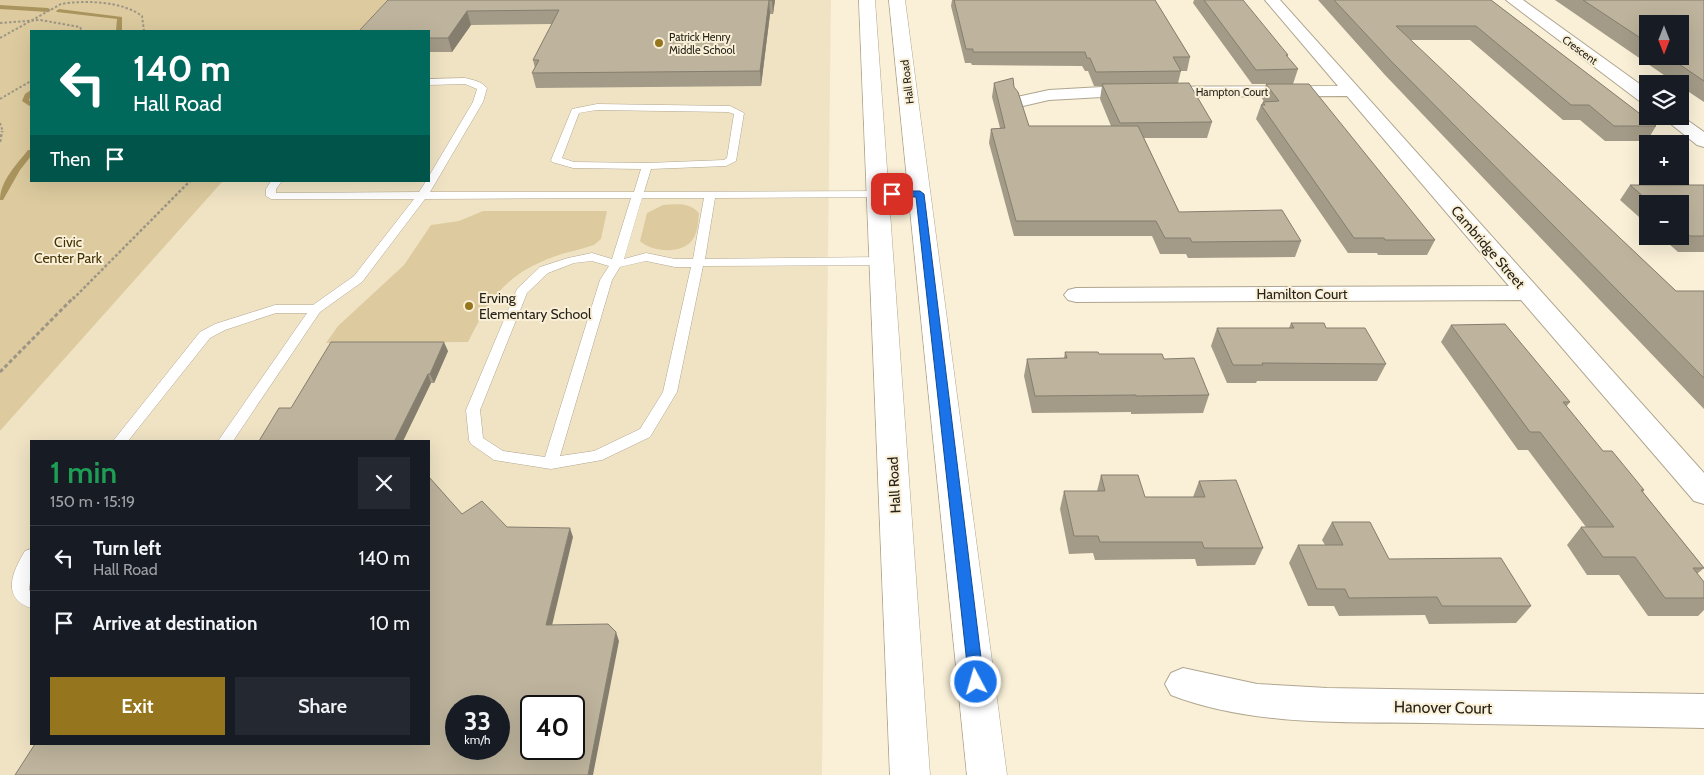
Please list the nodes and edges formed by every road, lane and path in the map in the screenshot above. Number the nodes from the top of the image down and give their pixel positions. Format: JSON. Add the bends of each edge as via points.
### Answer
{"nodes":[{"id":1,"x":867,"y":0,"type":"edge"},
{"id":2,"x":897,"y":0,"type":"edge"},
{"id":3,"x":1272,"y":0,"type":"edge"},
{"id":4,"x":1513,"y":0,"type":"edge"},
{"id":5,"x":32,"y":20,"type":"junction"},
{"id":6,"x":0,"y":23,"type":"edge"},
{"id":7,"x":82,"y":30,"type":"edge"},
{"id":8,"x":144,"y":30,"type":"edge"},
{"id":9,"x":0,"y":38,"type":"edge"},
{"id":10,"x":430,"y":82,"type":"edge"},
{"id":11,"x":30,"y":83,"type":"edge"},
{"id":12,"x":1352,"y":91,"type":"junction"},
{"id":13,"x":1639,"y":92,"type":"edge"},
{"id":14,"x":0,"y":99,"type":"edge"},
{"id":15,"x":1023,"y":101,"type":"edge"},
{"id":16,"x":0,"y":123,"type":"edge"},
{"id":17,"x":1682,"y":125,"type":"edge"},
{"id":18,"x":1704,"y":141,"type":"edge"},
{"id":19,"x":0,"y":142,"type":"edge"},
{"id":20,"x":647,"y":166,"type":"junction"},
{"id":21,"x":189,"y":182,"type":"edge"},
{"id":22,"x":276,"y":182,"type":"edge"},
{"id":23,"x":899,"y":194,"type":"junction"},
{"id":24,"x":422,"y":196,"type":"junction"},
{"id":25,"x":638,"y":196,"type":"junction"},
{"id":26,"x":710,"y":196,"type":"junction"},
{"id":27,"x":882,"y":261,"type":"junction"},
{"id":28,"x":698,"y":263,"type":"junction"},
{"id":29,"x":616,"y":264,"type":"junction"},
{"id":30,"x":1528,"y":293,"type":"junction"},
{"id":31,"x":1076,"y":295,"type":"dead end"},
{"id":32,"x":316,"y":309,"type":"junction"},
{"id":33,"x":0,"y":372,"type":"edge"},
{"id":34,"x":121,"y":440,"type":"edge"},
{"id":35,"x":226,"y":440,"type":"edge"},
{"id":36,"x":551,"y":463,"type":"junction"},
{"id":37,"x":1704,"y":493,"type":"edge"},
{"id":38,"x":30,"y":558,"type":"edge"},
{"id":39,"x":30,"y":600,"type":"edge"},
{"id":40,"x":1183,"y":684,"type":"dead end"},
{"id":41,"x":1704,"y":710,"type":"edge"},
{"id":42,"x":910,"y":775,"type":"edge"},
{"id":43,"x":987,"y":775,"type":"edge"}],
"edges":[{"from":1,"to":23,"type":"street","name":"Hall Road"},
{"from":2,"to":23,"type":"street","name":"Hall Road"},
{"from":3,"to":12,"type":"street","name":"Cambridge Street"},
{"from":4,"to":13,"type":"street","name":"Crescent"},
{"from":5,"to":6,"type":"path"},
{"from":5,"to":7,"type":"path","via":[[54,21]]},
{"from":5,"to":8,"type":"path","via":[[72,0],[129,9],[140,14]]},
{"from":5,"to":9,"type":"path"},
{"from":10,"to":24,"type":"lane","via":[[468,82],[482,88],[478,102]]},
{"from":11,"to":14,"type":"path"},
{"from":12,"to":15,"type":"street","name":"Hampton Court","via":[[1102,92],[1049,95]]},
{"from":12,"to":30,"type":"street","name":"Cambridge Street"},
{"from":16,"to":19,"type":"path","via":[[3,133]]},
{"from":17,"to":18,"type":"street"},
{"from":20,"to":20,"type":"lane","via":[[726,164],[732,159],[739,113],[730,109],[598,107],[575,111],[556,160],[573,165]]},
{"from":20,"to":25,"type":"lane"},
{"from":21,"to":33,"type":"path"},
{"from":22,"to":24,"type":"lane","via":[[271,196]]},
{"from":23,"to":26,"type":"lane"},
{"from":23,"to":27,"type":"street","name":"Hall Road"},
{"from":23,"to":43,"type":"street","name":"Hall Road"},
{"from":24,"to":25,"type":"lane"},
{"from":24,"to":32,"type":"lane","via":[[358,279]]},
{"from":25,"to":26,"type":"lane"},
{"from":25,"to":29,"type":"lane"},
{"from":26,"to":28,"type":"lane"},
{"from":27,"to":28,"type":"lane"},
{"from":27,"to":42,"type":"street","name":"Hall Road"},
{"from":28,"to":29,"type":"lane","via":[[675,263],[646,257]]},
{"from":28,"to":36,"type":"lane","via":[[670,392],[645,434],[597,456]]},
{"from":29,"to":36,"type":"lane","via":[[606,280]]},
{"from":29,"to":36,"type":"lane","via":[[592,257],[572,260],[544,270],[521,292],[473,410],[476,440],[499,456]]},
{"from":30,"to":31,"type":"street","name":"Hamilton Court"},
{"from":30,"to":37,"type":"street","name":"Cambridge Street"},
{"from":32,"to":34,"type":"lane","via":[[275,308],[220,326],[205,335]]},
{"from":32,"to":35,"type":"lane"},
{"from":38,"to":39,"type":"lane","via":[[24,567],[20,593]]},
{"from":40,"to":41,"type":"street","name":"Hanover Court","via":[[1257,700],[1327,705]]}]}
